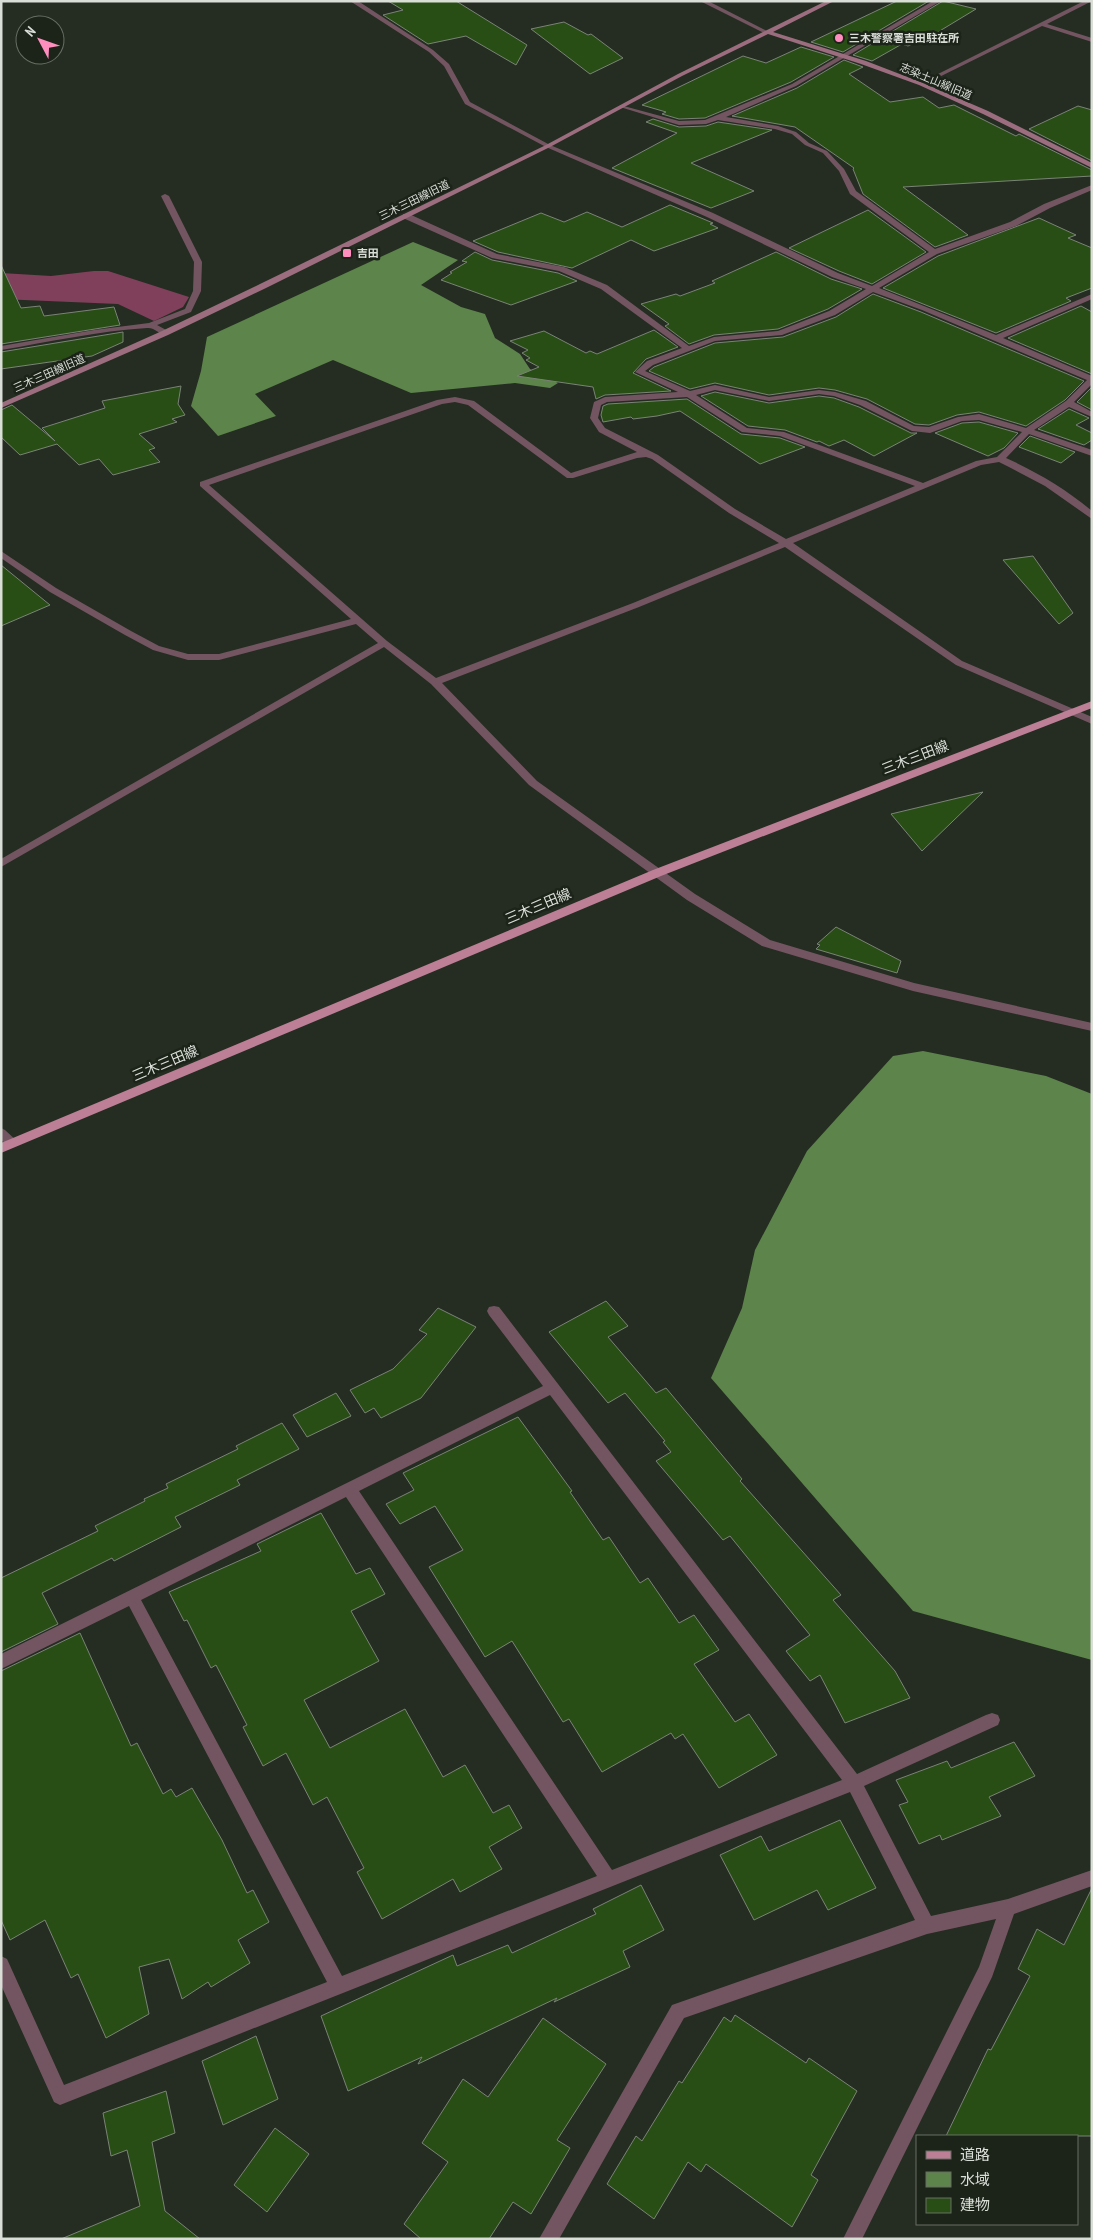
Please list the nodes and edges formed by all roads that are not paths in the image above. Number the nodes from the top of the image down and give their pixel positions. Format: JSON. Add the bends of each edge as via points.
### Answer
{"nodes":[{"id":1,"x":353,"y":1,"type":"edge"},
{"id":2,"x":703,"y":1,"type":"edge"},
{"id":3,"x":831,"y":1,"type":"edge"},
{"id":4,"x":938,"y":1,"type":"edge"},
{"id":5,"x":1089,"y":1,"type":"edge"},
{"id":6,"x":1041,"y":24,"type":"junction"},
{"id":7,"x":766,"y":32,"type":"junction"},
{"id":8,"x":1092,"y":40,"type":"edge"},
{"id":9,"x":844,"y":55,"type":"junction"},
{"id":10,"x":921,"y":84,"type":"junction"},
{"id":11,"x":622,"y":106,"type":"junction"},
{"id":12,"x":717,"y":118,"type":"junction"},
{"id":13,"x":548,"y":146,"type":"junction"},
{"id":14,"x":1092,"y":166,"type":"edge"},
{"id":15,"x":1092,"y":187,"type":"edge"},
{"id":16,"x":165,"y":196,"type":"dead end"},
{"id":17,"x":406,"y":216,"type":"junction"},
{"id":18,"x":934,"y":252,"type":"junction"},
{"id":19,"x":872,"y":288,"type":"junction"},
{"id":20,"x":1092,"y":296,"type":"edge"},
{"id":21,"x":151,"y":325,"type":"junction"},
{"id":22,"x":165,"y":333,"type":"junction"},
{"id":23,"x":996,"y":338,"type":"junction"},
{"id":24,"x":1,"y":348,"type":"edge"},
{"id":25,"x":688,"y":349,"type":"junction"},
{"id":26,"x":1092,"y":379,"type":"edge"},
{"id":27,"x":689,"y":394,"type":"junction"},
{"id":28,"x":1069,"y":403,"type":"junction"},
{"id":29,"x":1,"y":406,"type":"edge"},
{"id":30,"x":1092,"y":415,"type":"edge"},
{"id":31,"x":1026,"y":431,"type":"junction"},
{"id":32,"x":1092,"y":453,"type":"edge"},
{"id":33,"x":647,"y":454,"type":"junction"},
{"id":34,"x":1000,"y":459,"type":"junction"},
{"id":35,"x":923,"y":486,"type":"junction"},
{"id":36,"x":1092,"y":516,"type":"edge"},
{"id":37,"x":786,"y":543,"type":"junction"},
{"id":38,"x":1,"y":554,"type":"edge"},
{"id":39,"x":359,"y":620,"type":"junction"},
{"id":40,"x":384,"y":643,"type":"junction"},
{"id":41,"x":435,"y":682,"type":"junction"},
{"id":42,"x":1092,"y":704,"type":"edge"},
{"id":43,"x":1072,"y":712,"type":"junction"},
{"id":44,"x":1092,"y":721,"type":"edge"},
{"id":45,"x":1,"y":864,"type":"edge"},
{"id":46,"x":657,"y":873,"type":"junction"},
{"id":47,"x":1092,"y":1027,"type":"edge"},
{"id":48,"x":1,"y":1133,"type":"edge"},
{"id":49,"x":7,"y":1146,"type":"edge"},
{"id":50,"x":494,"y":1311,"type":"dead end"},
{"id":51,"x":552,"y":1388,"type":"junction"},
{"id":52,"x":349,"y":1489,"type":"junction"},
{"id":53,"x":132,"y":1597,"type":"junction"},
{"id":54,"x":1,"y":1662,"type":"edge"},
{"id":55,"x":992,"y":1720,"type":"dead end"},
{"id":56,"x":854,"y":1783,"type":"junction"},
{"id":57,"x":1092,"y":1878,"type":"edge"},
{"id":58,"x":609,"y":1880,"type":"junction"},
{"id":59,"x":1008,"y":1908,"type":"junction"},
{"id":60,"x":927,"y":1925,"type":"junction"},
{"id":61,"x":1,"y":1965,"type":"edge"},
{"id":62,"x":338,"y":1986,"type":"junction"},
{"id":63,"x":548,"y":2239,"type":"edge"},
{"id":64,"x":852,"y":2239,"type":"edge"}],
"edges":[{"from":1,"to":13,"type":"street","via":[[447,64],[467,103]]},
{"from":2,"to":7,"type":"street"},
{"from":3,"to":7,"type":"street","name":"三木三田線旧道"},
{"from":4,"to":9,"type":"street"},
{"from":5,"to":6,"type":"street"},
{"from":6,"to":8,"type":"street"},
{"from":6,"to":10,"type":"street"},
{"from":7,"to":9,"type":"street","name":"志染土山線旧道"},
{"from":7,"to":11,"type":"street","name":"三木三田線旧道"},
{"from":9,"to":10,"type":"street","name":"志染土山線旧道"},
{"from":9,"to":12,"type":"street","via":[[794,84]]},
{"from":10,"to":14,"type":"street","name":"志染土山線旧道"},
{"from":11,"to":12,"type":"street","via":[[678,123],[693,124]]},
{"from":11,"to":13,"type":"street","name":"三木三田線旧道"},
{"from":12,"to":18,"type":"street","via":[[776,127],[794,133],[807,144],[825,152],[842,170],[853,192]]},
{"from":13,"to":17,"type":"street","name":"三木三田線旧道"},
{"from":13,"to":19,"type":"street","via":[[710,215],[835,275]]},
{"from":15,"to":18,"type":"street","via":[[1013,224]]},
{"from":16,"to":21,"type":"street","via":[[198,262],[197,291],[188,310]]},
{"from":17,"to":22,"type":"street","name":"三木三田線旧道"},
{"from":17,"to":25,"type":"street","via":[[495,256],[561,269],[604,287]]},
{"from":18,"to":19,"type":"street"},
{"from":19,"to":23,"type":"street"},
{"from":19,"to":25,"type":"street","via":[[832,313],[779,333],[714,339]]},
{"from":20,"to":23,"type":"street"},
{"from":21,"to":22,"type":"street"},
{"from":21,"to":24,"type":"street"},
{"from":22,"to":29,"type":"street","name":"三木三田線旧道"},
{"from":23,"to":26,"type":"street"},
{"from":25,"to":27,"type":"street","via":[[650,363],[639,372]]},
{"from":26,"to":28,"type":"street"},
{"from":27,"to":31,"type":"street","via":[[715,388],[769,400],[819,392],[863,403],[912,428],[930,430],[961,419],[979,417]]},
{"from":27,"to":33,"type":"street","via":[[605,400],[598,404],[594,418],[602,430]]},
{"from":27,"to":35,"type":"street","via":[[745,430],[781,434]]},
{"from":28,"to":30,"type":"street"},
{"from":28,"to":31,"type":"street"},
{"from":31,"to":32,"type":"street"},
{"from":31,"to":34,"type":"street"},
{"from":33,"to":37,"type":"street"},
{"from":33,"to":39,"type":"street","via":[[570,476],[471,402],[455,399],[202,484]]},
{"from":34,"to":35,"type":"street","via":[[979,463]]},
{"from":34,"to":36,"type":"street","via":[[1030,472],[1072,498]]},
{"from":35,"to":37,"type":"street"},
{"from":37,"to":41,"type":"street"},
{"from":37,"to":43,"type":"street","via":[[959,664]]},
{"from":38,"to":39,"type":"street","via":[[53,590],[135,637],[156,648],[188,657],[219,657]]},
{"from":39,"to":40,"type":"street"},
{"from":40,"to":41,"type":"street"},
{"from":40,"to":45,"type":"street"},
{"from":41,"to":46,"type":"street","via":[[534,783]]},
{"from":42,"to":43,"type":"main road","name":"三木三田線"},
{"from":43,"to":44,"type":"street"},
{"from":43,"to":46,"type":"main road","name":"三木三田線"},
{"from":46,"to":47,"type":"street","via":[[766,943],[913,987]]},
{"from":46,"to":49,"type":"main road","name":"三木三田線"},
{"from":48,"to":49,"type":"street"},
{"from":50,"to":51,"type":"street"},
{"from":51,"to":52,"type":"street"},
{"from":51,"to":56,"type":"street"},
{"from":52,"to":53,"type":"street"},
{"from":52,"to":58,"type":"street"},
{"from":53,"to":54,"type":"street"},
{"from":53,"to":62,"type":"street"},
{"from":55,"to":56,"type":"street"},
{"from":56,"to":58,"type":"street"},
{"from":56,"to":60,"type":"street"},
{"from":57,"to":59,"type":"street"},
{"from":58,"to":62,"type":"street"},
{"from":59,"to":60,"type":"street"},
{"from":59,"to":64,"type":"street","via":[[986,1972]]},
{"from":60,"to":63,"type":"street","via":[[678,2011]]},
{"from":61,"to":62,"type":"street","via":[[60,2096]]}]}
